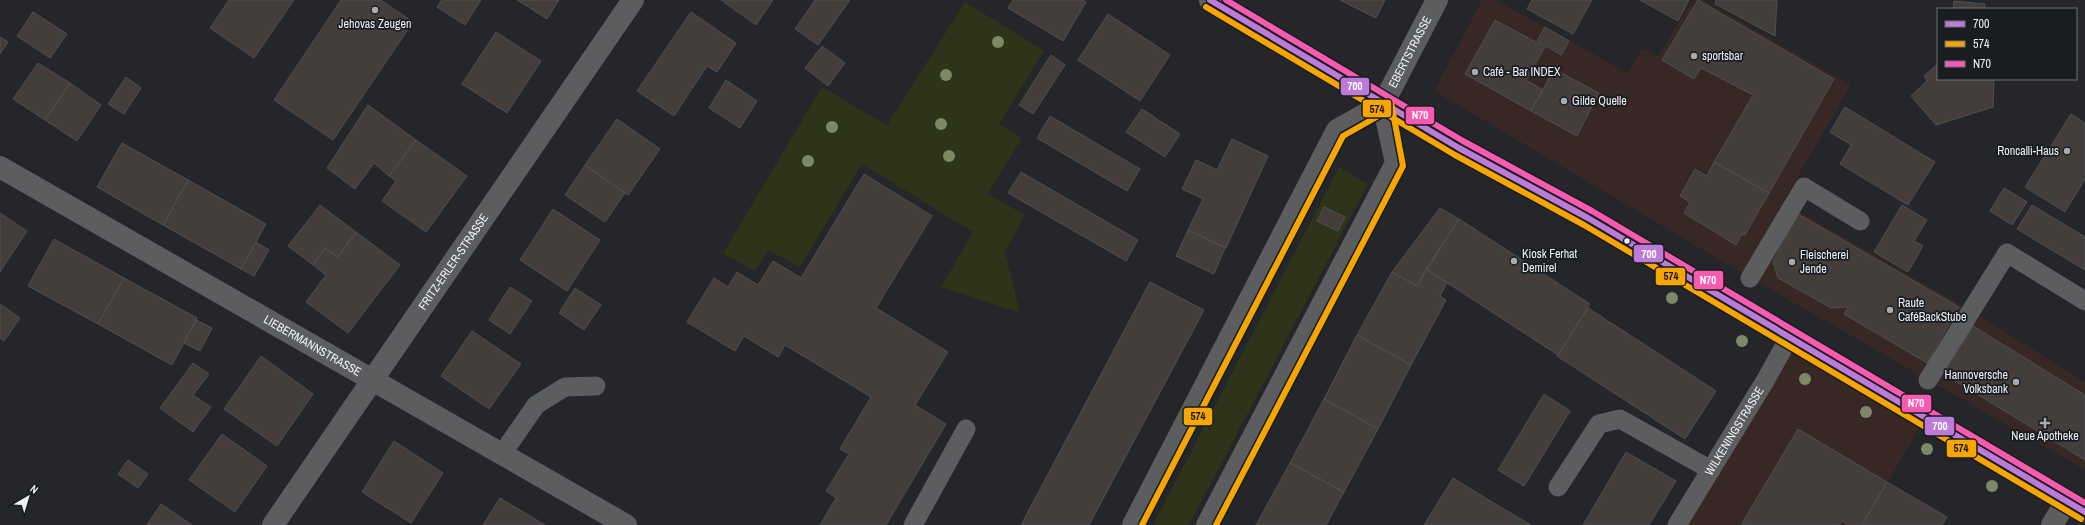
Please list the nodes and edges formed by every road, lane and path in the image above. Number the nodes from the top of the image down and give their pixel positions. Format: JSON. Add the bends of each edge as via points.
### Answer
{"nodes":[{"id":1,"x":633,"y":0,"type":"edge"},
{"id":2,"x":1210,"y":0,"type":"edge"},
{"id":3,"x":1437,"y":0,"type":"edge"},
{"id":4,"x":1382,"y":104,"type":"junction"},
{"id":5,"x":0,"y":166,"type":"edge"},
{"id":6,"x":1860,"y":221,"type":"dead end"},
{"id":7,"x":1750,"y":278,"type":"dead end"},
{"id":8,"x":2085,"y":300,"type":"edge"},
{"id":9,"x":1790,"y":336,"type":"junction"},
{"id":10,"x":373,"y":380,"type":"junction"},
{"id":11,"x":1928,"y":380,"type":"dead end"},
{"id":12,"x":596,"y":386,"type":"dead end"},
{"id":13,"x":966,"y":429,"type":"dead end"},
{"id":14,"x":502,"y":454,"type":"junction"},
{"id":15,"x":1711,"y":470,"type":"junction"},
{"id":16,"x":1558,"y":487,"type":"dead end"},
{"id":17,"x":2067,"y":500,"type":"junction"},
{"id":18,"x":2085,"y":512,"type":"edge"},
{"id":19,"x":273,"y":525,"type":"edge"},
{"id":20,"x":626,"y":525,"type":"edge"},
{"id":21,"x":913,"y":525,"type":"edge"},
{"id":22,"x":1132,"y":525,"type":"edge"},
{"id":23,"x":1207,"y":525,"type":"edge"},
{"id":24,"x":1677,"y":525,"type":"edge"},
{"id":25,"x":2052,"y":525,"type":"edge"}],
"edges":[{"from":1,"to":10,"type":"street","name":"FRITZ-ERLER-STRASSE"},
{"from":2,"to":4,"type":"street"},
{"from":3,"to":4,"type":"street","name":"EBERTSTRASSE"},
{"from":4,"to":9,"type":"street","via":[[1588,218]]},
{"from":4,"to":22,"type":"street","via":[[1337,130]]},
{"from":4,"to":23,"type":"street","via":[[1396,163]]},
{"from":5,"to":10,"type":"street","name":"LIEBERMANNSTRASSE"},
{"from":6,"to":7,"type":"lane","via":[[1804,187]]},
{"from":8,"to":11,"type":"lane","via":[[2007,253]]},
{"from":9,"to":15,"type":"lane","name":"WILKENINGSTRASSE"},
{"from":9,"to":17,"type":"street"},
{"from":10,"to":14,"type":"street","name":"LIEBERMANNSTRASSE"},
{"from":10,"to":19,"type":"street","name":"FRITZ-ERLER-STRASSE"},
{"from":12,"to":14,"type":"lane","via":[[565,387],[536,405]]},
{"from":13,"to":21,"type":"lane"},
{"from":14,"to":20,"type":"street","name":"LIEBERMANNSTRASSE"},
{"from":15,"to":16,"type":"lane","via":[[1620,419],[1599,424]]},
{"from":15,"to":24,"type":"lane","name":"WILKENINGSTRASSE"},
{"from":17,"to":18,"type":"street"},
{"from":17,"to":25,"type":"street"}]}
